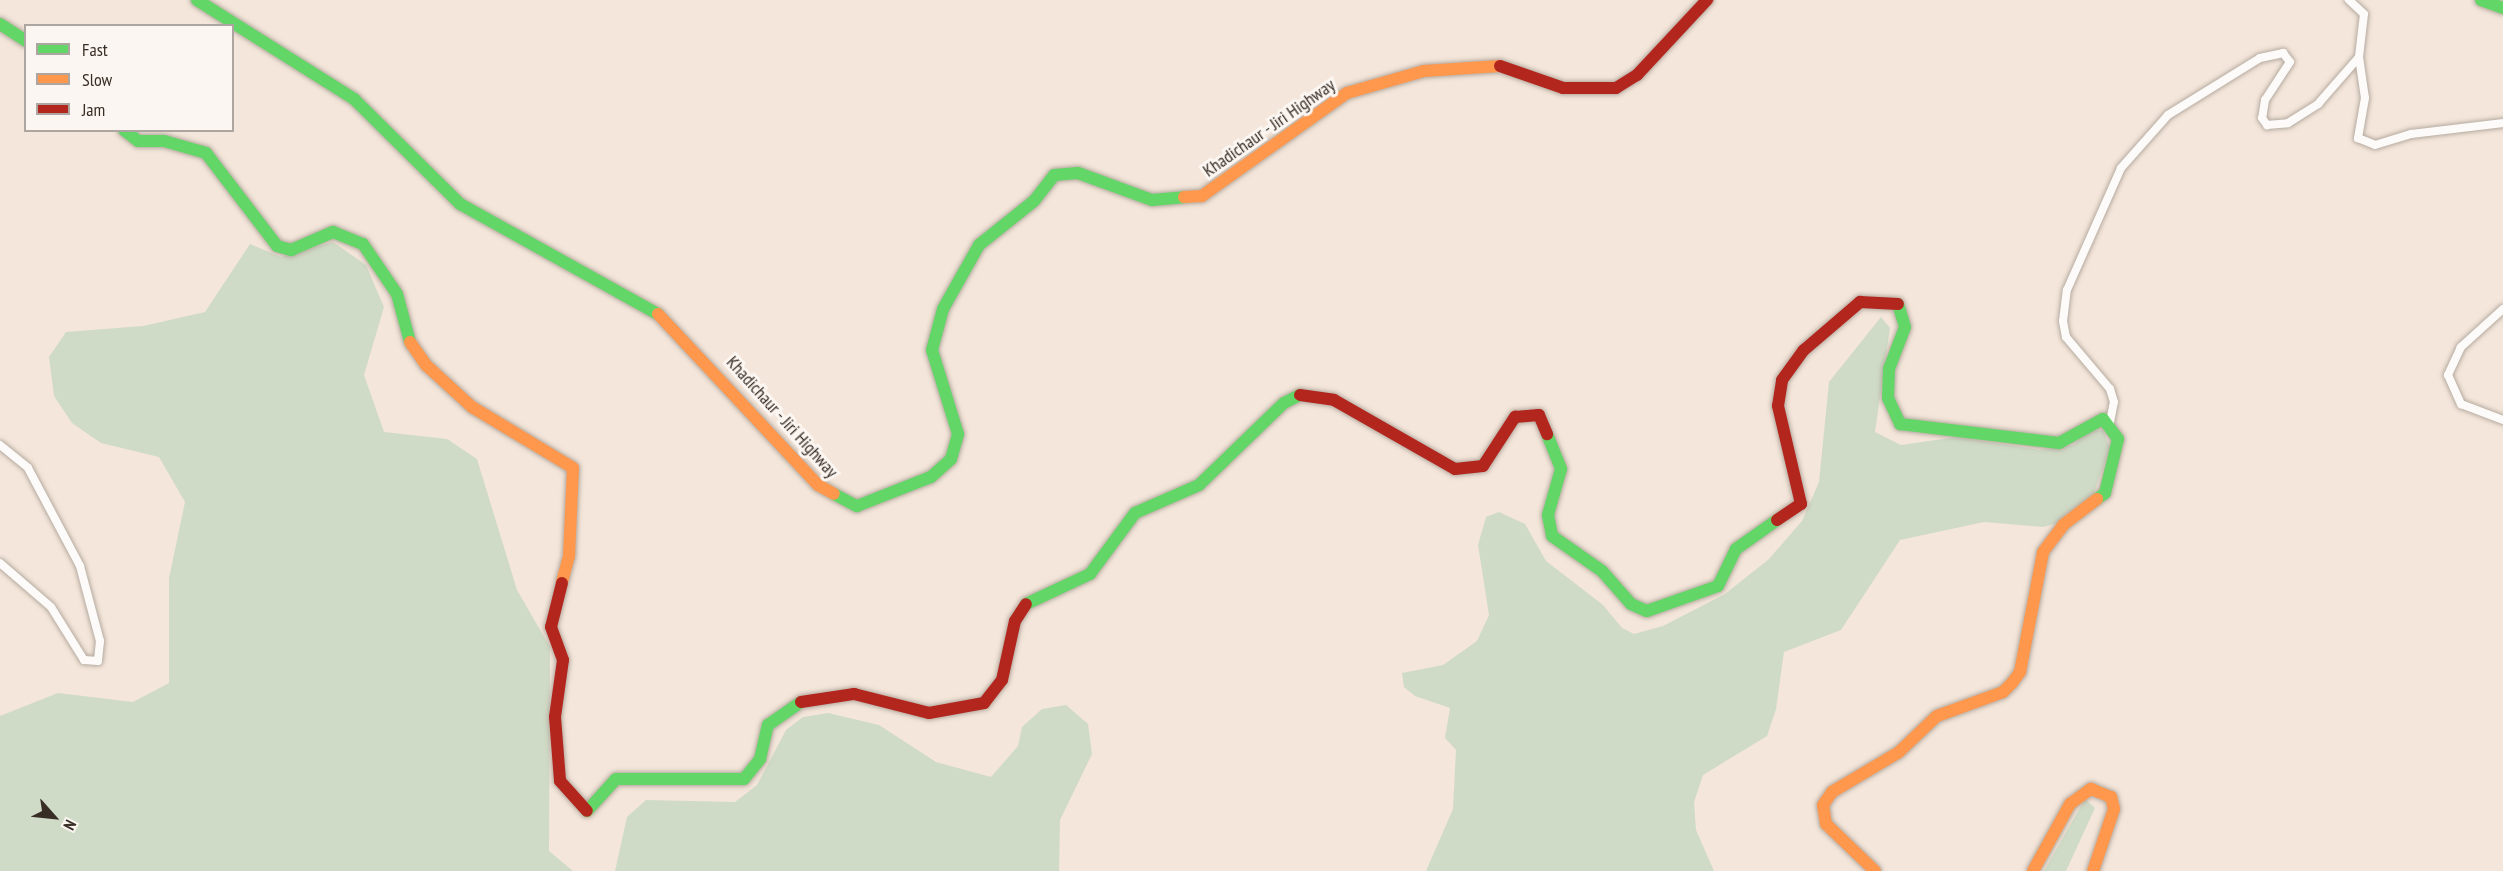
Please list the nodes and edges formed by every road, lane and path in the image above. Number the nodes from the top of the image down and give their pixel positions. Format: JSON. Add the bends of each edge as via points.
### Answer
{"nodes":[{"id":1,"x":197,"y":0,"type":"edge"},
{"id":2,"x":1707,"y":0,"type":"edge"},
{"id":3,"x":2349,"y":0,"type":"edge"},
{"id":4,"x":2481,"y":0,"type":"edge"},
{"id":5,"x":2503,"y":8,"type":"edge"},
{"id":6,"x":0,"y":24,"type":"edge"},
{"id":7,"x":24,"y":40,"type":"edge"},
{"id":8,"x":2359,"y":57,"type":"junction"},
{"id":9,"x":2503,"y":123,"type":"edge"},
{"id":10,"x":127,"y":132,"type":"edge"},
{"id":11,"x":2503,"y":309,"type":"edge"},
{"id":12,"x":2503,"y":420,"type":"edge"},
{"id":13,"x":2110,"y":422,"type":"junction"},
{"id":14,"x":0,"y":445,"type":"edge"},
{"id":15,"x":0,"y":563,"type":"edge"},
{"id":16,"x":1875,"y":871,"type":"edge"},
{"id":17,"x":2033,"y":871,"type":"edge"},
{"id":18,"x":2093,"y":871,"type":"edge"}],
"edges":[{"from":1,"to":2,"type":"main road","name":"Khadichaur - Jiri Highway","via":[[354,99],[460,204],[645,304],[676,329],[818,485],[857,506],[931,477],[951,459],[958,434],[932,350],[943,309],[979,245],[1034,201],[1054,176],[1077,173],[1152,200],[1202,196],[1347,93],[1424,71],[1498,65],[1563,88],[1617,88],[1637,75]]},
{"from":3,"to":8,"type":"street","via":[[2364,14]]},
{"from":4,"to":5,"type":"main road"},
{"from":6,"to":7,"type":"main road"},
{"from":8,"to":9,"type":"street","via":[[2365,98],[2358,138],[2375,145],[2411,134]]},
{"from":8,"to":13,"type":"street","via":[[2318,104],[2278,125],[2267,125],[2262,118],[2265,100],[2290,62],[2283,53],[2260,58],[2168,115],[2121,168],[2067,290],[2063,321],[2066,337],[2110,389],[2114,402]]},
{"from":10,"to":13,"type":"main road","via":[[138,141],[164,141],[206,153],[277,246],[291,250],[333,232],[363,244],[397,294],[407,338],[426,365],[472,407],[573,468],[569,556],[551,627],[563,660],[555,717],[560,781],[582,811],[592,810],[616,779],[733,783],[744,778],[760,759],[768,725],[808,697],[854,694],[929,713],[984,703],[1005,674],[1015,621],[1028,601],[1090,574],[1135,513],[1199,485],[1284,403],[1305,392],[1334,400],[1455,469],[1483,466],[1515,417],[1539,415],[1561,469],[1548,515],[1552,536],[1602,571],[1631,604],[1655,611],[1718,586],[1736,549],[1801,504],[1778,406],[1782,380],[1804,350],[1860,302],[1888,299],[1906,316],[1888,380],[1891,413],[1900,424],[2060,442],[2096,420]]},
{"from":11,"to":12,"type":"street","via":[[2461,347],[2448,375],[2461,404]]},
{"from":13,"to":16,"type":"main road","via":[[2118,439],[2112,476],[2096,503],[2063,525],[2043,552],[2031,595],[2020,672],[2003,692],[1937,716],[1893,758],[1832,792],[1823,805],[1826,825]]},
{"from":14,"to":15,"type":"street","via":[[28,468],[80,566],[100,641],[98,661],[84,660],[51,607]]},
{"from":17,"to":18,"type":"main road","via":[[2070,804],[2091,789],[2111,797],[2114,809]]}]}
